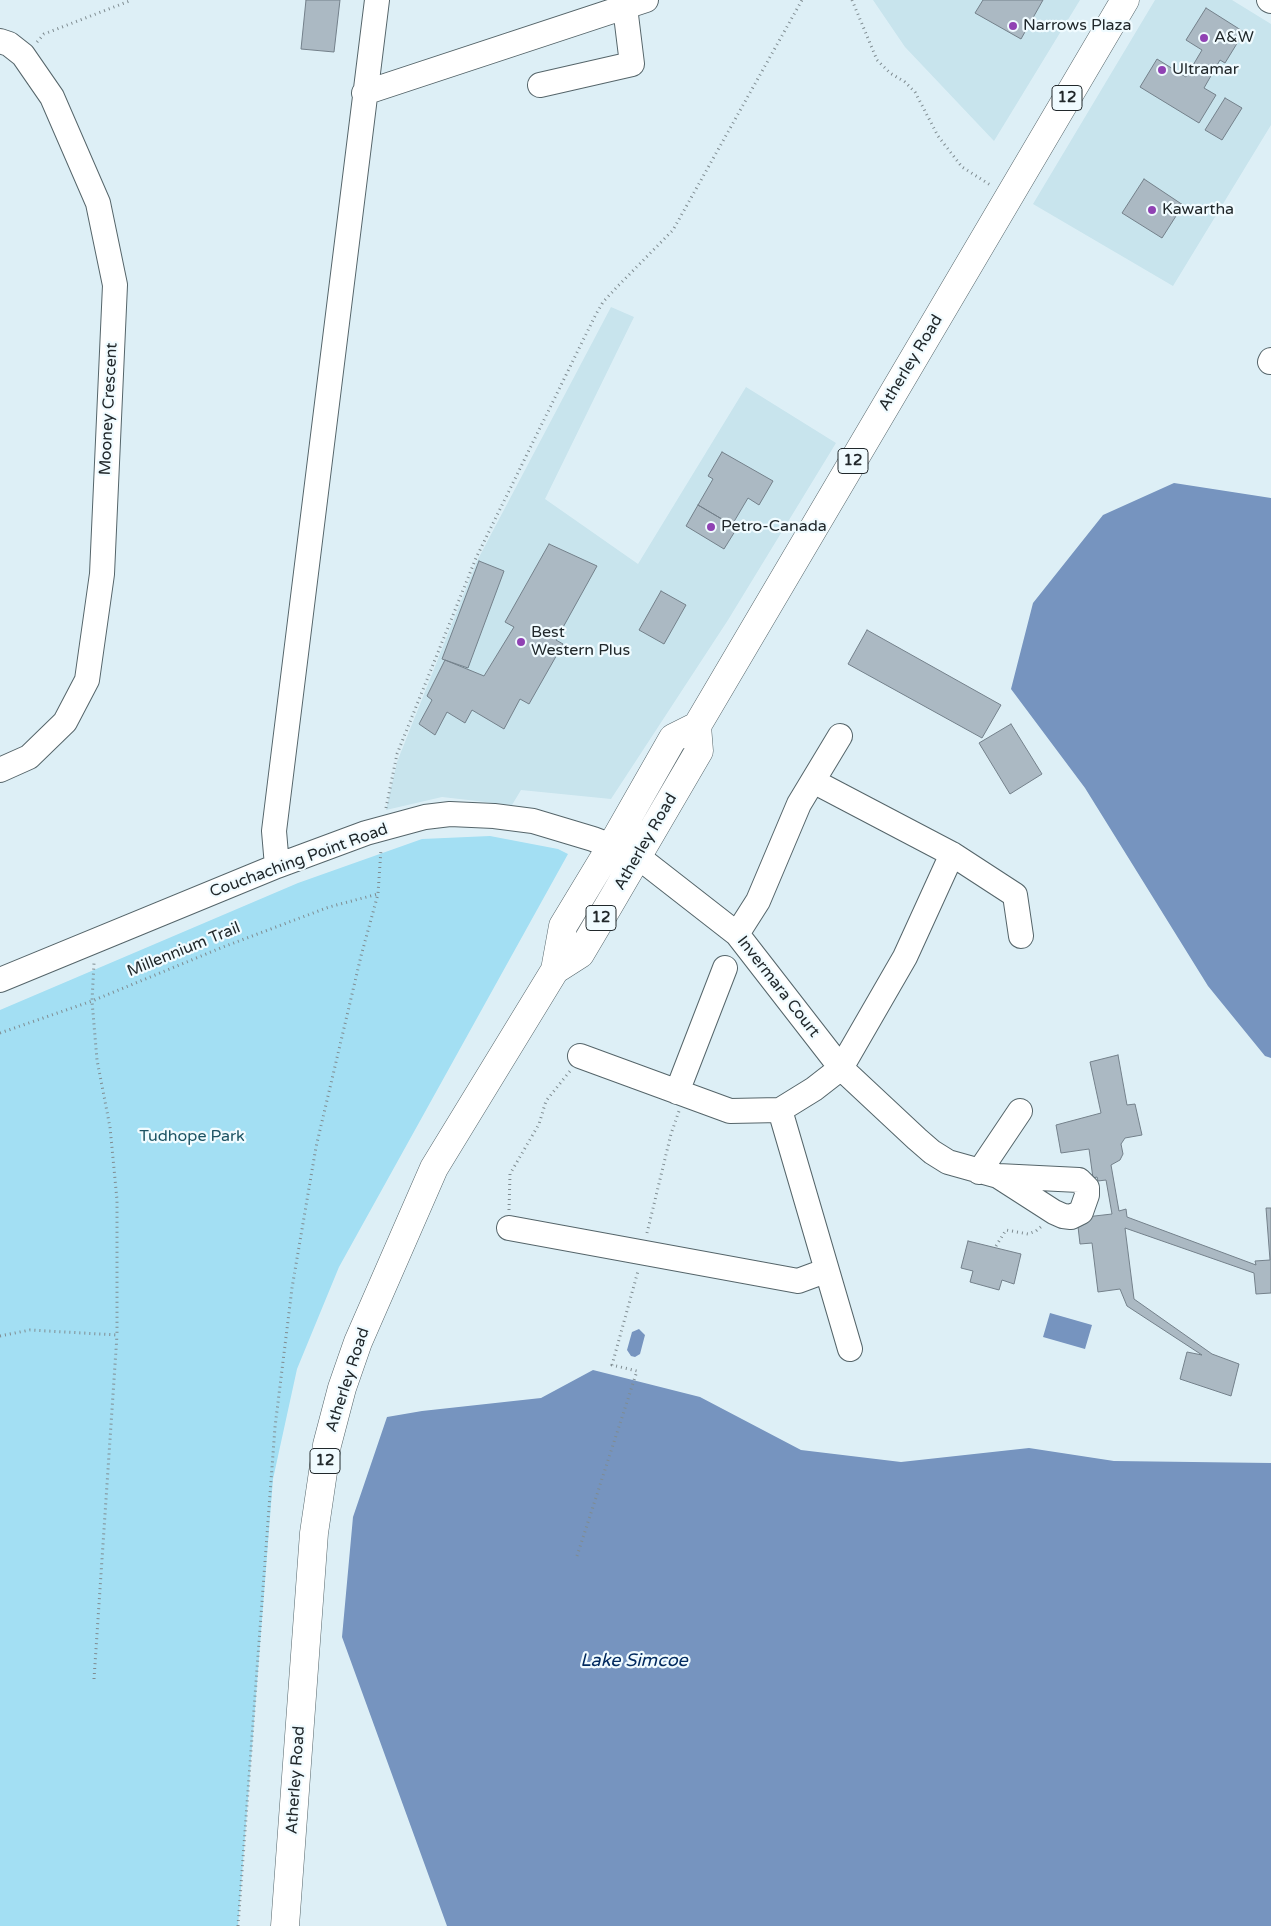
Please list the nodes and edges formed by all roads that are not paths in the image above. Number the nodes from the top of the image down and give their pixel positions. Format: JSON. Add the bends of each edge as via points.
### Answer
{"nodes":[{"id":1,"x":377,"y":0,"type":"edge"},
{"id":2,"x":1125,"y":0,"type":"edge"},
{"id":3,"x":636,"y":4,"type":"edge"},
{"id":4,"x":0,"y":41,"type":"edge"},
{"id":5,"x":540,"y":85,"type":"dead end"},
{"id":6,"x":364,"y":93,"type":"junction"},
{"id":7,"x":697,"y":726,"type":"junction"},
{"id":8,"x":840,"y":736,"type":"dead end"},
{"id":9,"x":0,"y":770,"type":"edge"},
{"id":10,"x":813,"y":781,"type":"junction"},
{"id":11,"x":612,"y":845,"type":"junction"},
{"id":12,"x":952,"y":854,"type":"junction"},
{"id":13,"x":637,"y":856,"type":"junction"},
{"id":14,"x":277,"y":866,"type":"junction"},
{"id":15,"x":738,"y":934,"type":"junction"},
{"id":16,"x":1020,"y":936,"type":"dead end"},
{"id":17,"x":725,"y":968,"type":"dead end"},
{"id":18,"x":555,"y":970,"type":"junction"},
{"id":19,"x":0,"y":980,"type":"edge"},
{"id":20,"x":580,"y":1056,"type":"road end"},
{"id":21,"x":841,"y":1068,"type":"junction"},
{"id":22,"x":677,"y":1092,"type":"junction"},
{"id":23,"x":780,"y":1110,"type":"junction"},
{"id":24,"x":1020,"y":1111,"type":"dead end"},
{"id":25,"x":988,"y":1174,"type":"junction"},
{"id":26,"x":509,"y":1228,"type":"road end"},
{"id":27,"x":825,"y":1271,"type":"junction"},
{"id":28,"x":850,"y":1349,"type":"dead end"},
{"id":29,"x":285,"y":1926,"type":"edge"}],
"edges":[{"from":1,"to":6,"type":"street"},
{"from":2,"to":7,"type":"highway","name":"Atherley Road","number":"12"},
{"from":3,"to":5,"type":"street","via":[[632,64]]},
{"from":3,"to":6,"type":"street"},
{"from":4,"to":9,"type":"street","name":"Mooney Crescent","via":[[23,55],[52,97],[98,203],[115,285],[102,574],[87,680],[65,722],[29,757]]},
{"from":6,"to":14,"type":"street","via":[[275,823]]},
{"from":7,"to":11,"type":"highway","name":"Atherley Road","number":"12","via":[[673,738]]},
{"from":7,"to":13,"type":"highway","name":"Atherley Road","number":"12","via":[[699,750]]},
{"from":8,"to":10,"type":"street"},
{"from":10,"to":12,"type":"street"},
{"from":10,"to":15,"type":"street","via":[[799,804],[758,901]]},
{"from":11,"to":13,"type":"street","name":"Couchaching Point Road"},
{"from":11,"to":14,"type":"street","name":"Couchaching Point Road","via":[[533,821],[450,814],[382,828]]},
{"from":11,"to":18,"type":"highway","name":"Atherley Road","number":"12","via":[[563,926]]},
{"from":12,"to":16,"type":"street","via":[[1015,894]]},
{"from":12,"to":21,"type":"street","via":[[905,957]]},
{"from":13,"to":15,"type":"street","name":"Invermara Court"},
{"from":13,"to":18,"type":"highway","name":"Atherley Road","number":"12","via":[[580,954]]},
{"from":14,"to":19,"type":"street","name":"Couchaching Point Road"},
{"from":15,"to":21,"type":"street","name":"Invermara Court"},
{"from":17,"to":22,"type":"street"},
{"from":18,"to":29,"type":"highway","name":"Atherley Road","number":"12","via":[[434,1168],[358,1342],[342,1388],[327,1445],[314,1533]]},
{"from":20,"to":22,"type":"street"},
{"from":21,"to":23,"type":"street"},
{"from":21,"to":25,"type":"street","name":"Invermara Court","via":[[932,1152],[948,1162]]},
{"from":22,"to":23,"type":"street","via":[[730,1111]]},
{"from":23,"to":27,"type":"street"},
{"from":24,"to":25,"type":"street"},
{"from":25,"to":25,"type":"street","via":[[1078,1180],[1087,1188],[1087,1195],[1081,1212],[1071,1217],[1054,1212]]},
{"from":26,"to":27,"type":"street","via":[[798,1282]]},
{"from":27,"to":28,"type":"street"}]}
